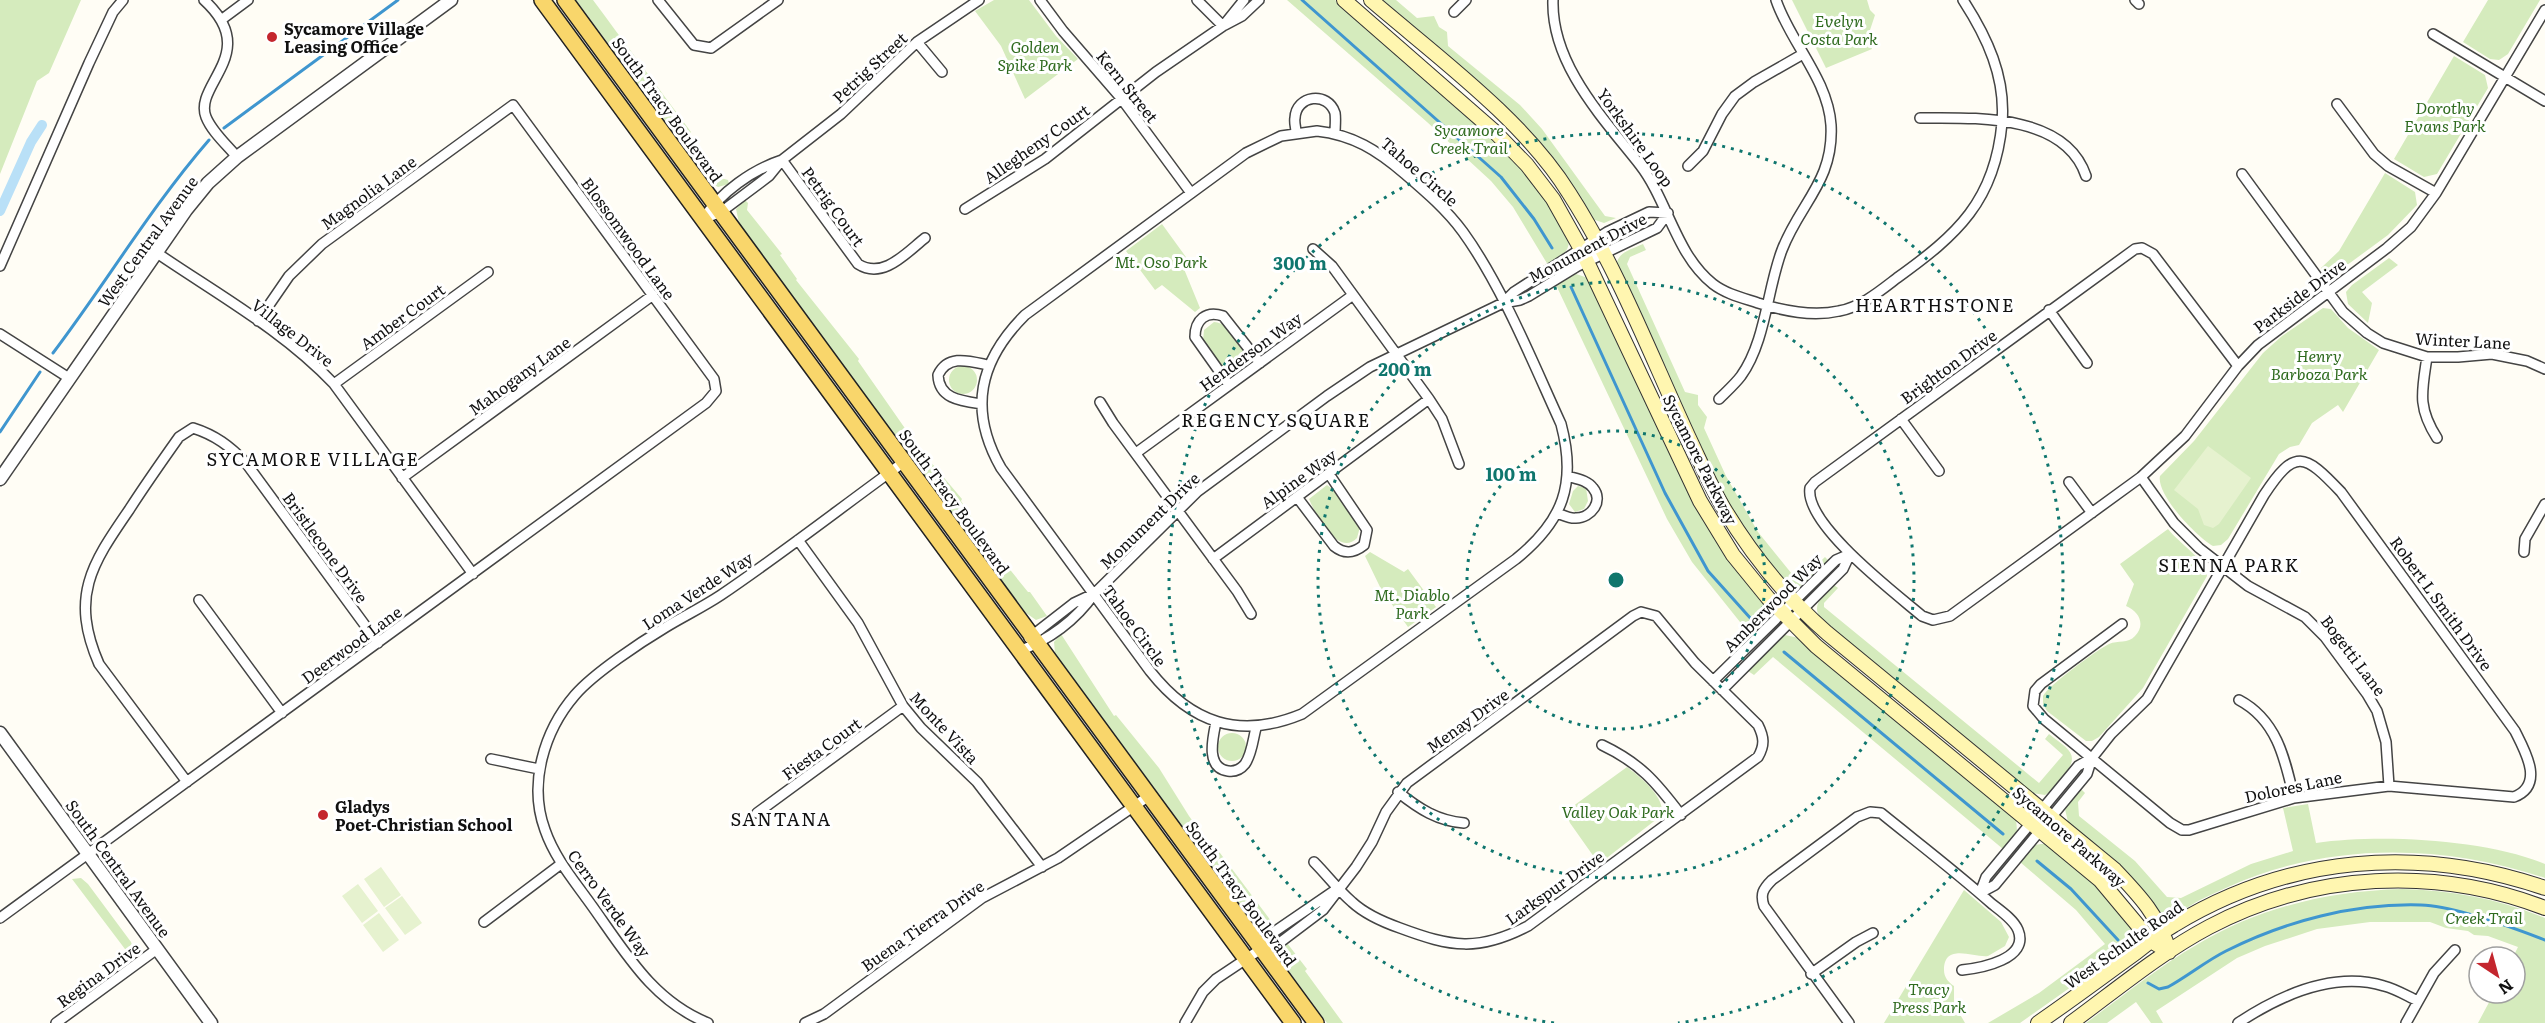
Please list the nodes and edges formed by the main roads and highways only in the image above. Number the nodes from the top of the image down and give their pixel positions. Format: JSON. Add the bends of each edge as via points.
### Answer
{"nodes":[{"id":1,"x":542,"y":0,"type":"edge"},
{"id":2,"x":565,"y":0,"type":"edge"},
{"id":3,"x":1344,"y":0,"type":"edge"},
{"id":4,"x":1371,"y":0,"type":"edge"},
{"id":5,"x":2545,"y":888,"type":"edge"},
{"id":6,"x":2545,"y":908,"type":"edge"},
{"id":7,"x":2164,"y":931,"type":"junction"},
{"id":8,"x":2151,"y":941,"type":"junction"},
{"id":9,"x":2169,"y":952,"type":"junction"},
{"id":10,"x":1293,"y":1023,"type":"edge"},
{"id":11,"x":1316,"y":1023,"type":"edge"},
{"id":12,"x":2038,"y":1023,"type":"edge"},
{"id":13,"x":2071,"y":1023,"type":"edge"}],
"edges":[{"from":1,"to":10,"type":"main road"},
{"from":2,"to":11,"type":"main road","name":"South Tracy Boulevard"},
{"from":3,"to":8,"type":"main road","name":"Sycamore Parkway","via":[[1510,146],[1553,199],[1584,255],[1700,501],[1734,555],[1786,618],[2100,880]]},
{"from":4,"to":7,"type":"main road","name":"Sycamore Parkway","via":[[1525,137],[1567,189],[1603,253],[1722,506],[1754,553],[1798,605],[2115,870]]},
{"from":5,"to":7,"type":"main road","name":"West Schulte Road","via":[[2487,871],[2444,864],[2406,861],[2334,866],[2250,888]]},
{"from":6,"to":9,"type":"main road","name":"West Schulte Road","via":[[2505,894],[2440,882],[2342,883],[2251,907],[2208,927]]},
{"from":7,"to":8,"type":"main road","name":"West Schulte Road"},
{"from":7,"to":9,"type":"main road","name":"Sycamore Parkway"},
{"from":8,"to":9,"type":"main road","name":"Sycamore Parkway"},
{"from":8,"to":12,"type":"main road","name":"West Schulte Road"},
{"from":9,"to":13,"type":"main road","name":"West Schulte Road"}]}
